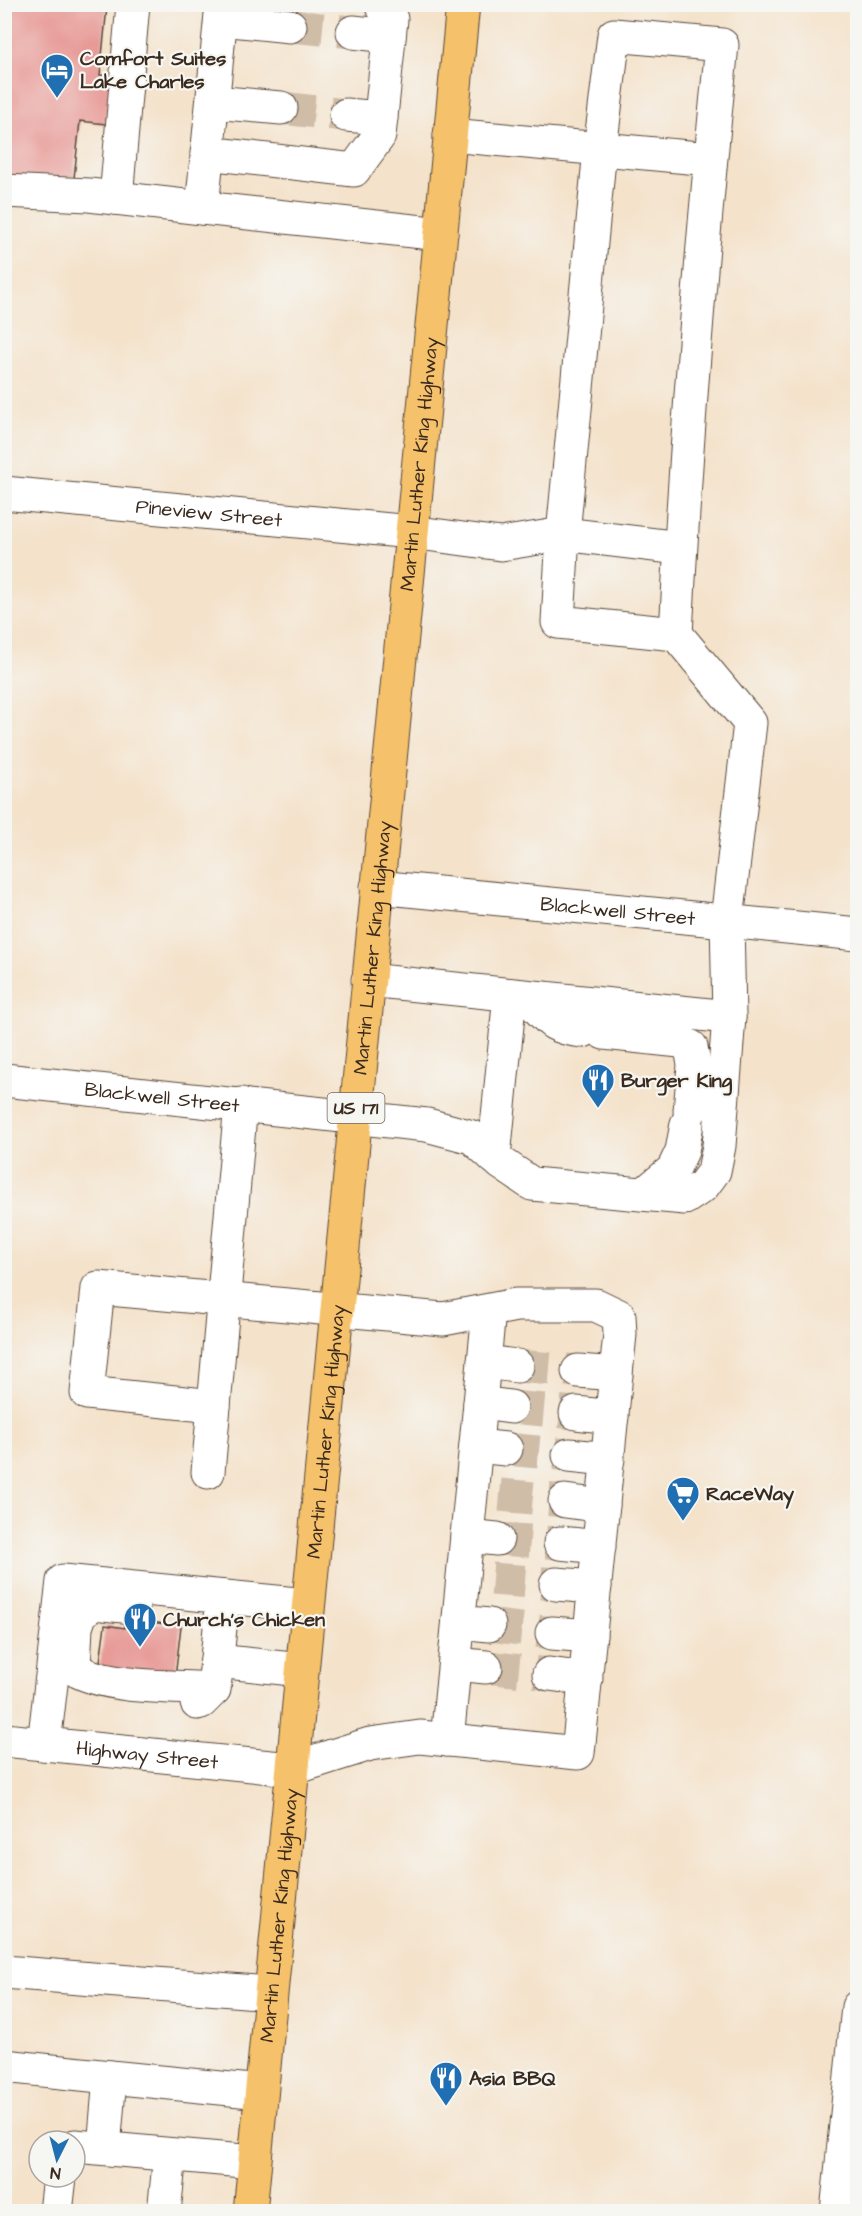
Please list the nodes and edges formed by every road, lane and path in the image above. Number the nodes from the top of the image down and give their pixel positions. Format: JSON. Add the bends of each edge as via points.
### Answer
{"nodes":[{"id":1,"x":133,"y":4,"type":"edge"},
{"id":2,"x":381,"y":4,"type":"edge"},
{"id":3,"x":463,"y":4,"type":"edge"},
{"id":4,"x":222,"y":12,"type":"edge"},
{"id":5,"x":290,"y":26,"type":"tunnel mouth"},
{"id":6,"x":353,"y":32,"type":"tunnel mouth"},
{"id":7,"x":389,"y":36,"type":"junction"},
{"id":8,"x":213,"y":102,"type":"junction"},
{"id":9,"x":281,"y":108,"type":"tunnel mouth"},
{"id":10,"x":346,"y":115,"type":"tunnel mouth"},
{"id":11,"x":381,"y":118,"type":"junction"},
{"id":12,"x":450,"y":135,"type":"junction"},
{"id":13,"x":600,"y":149,"type":"junction"},
{"id":14,"x":207,"y":153,"type":"junction"},
{"id":15,"x":710,"y":159,"type":"junction"},
{"id":16,"x":4,"y":191,"type":"edge"},
{"id":17,"x":116,"y":198,"type":"junction"},
{"id":18,"x":202,"y":208,"type":"junction"},
{"id":19,"x":441,"y":234,"type":"junction"},
{"id":20,"x":4,"y":493,"type":"edge"},
{"id":21,"x":411,"y":532,"type":"junction"},
{"id":22,"x":563,"y":534,"type":"junction"},
{"id":23,"x":680,"y":548,"type":"junction"},
{"id":24,"x":676,"y":634,"type":"junction"},
{"id":25,"x":377,"y":887,"type":"junction"},
{"id":26,"x":727,"y":920,"type":"junction"},
{"id":27,"x":858,"y":934,"type":"edge"},
{"id":28,"x":368,"y":980,"type":"junction"},
{"id":29,"x":519,"y":996,"type":"junction"},
{"id":30,"x":729,"y":1017,"type":"junction"},
{"id":31,"x":4,"y":1080,"type":"edge"},
{"id":32,"x":241,"y":1104,"type":"junction"},
{"id":33,"x":355,"y":1116,"type":"junction"},
{"id":34,"x":494,"y":1157,"type":"junction"},
{"id":35,"x":644,"y":1194,"type":"junction"},
{"id":36,"x":223,"y":1299,"type":"junction"},
{"id":37,"x":336,"y":1309,"type":"junction"},
{"id":38,"x":489,"y":1311,"type":"junction"},
{"id":39,"x":484,"y":1362,"type":"junction"},
{"id":40,"x":517,"y":1366,"type":"tunnel mouth"},
{"id":41,"x":578,"y":1371,"type":"tunnel mouth"},
{"id":42,"x":616,"y":1374,"type":"junction"},
{"id":43,"x":214,"y":1406,"type":"junction"},
{"id":44,"x":576,"y":1413,"type":"tunnel mouth"},
{"id":45,"x":612,"y":1417,"type":"junction"},
{"id":46,"x":569,"y":1455,"type":"tunnel mouth"},
{"id":47,"x":608,"y":1460,"type":"junction"},
{"id":48,"x":208,"y":1472,"type":"dead end"},
{"id":49,"x":565,"y":1501,"type":"tunnel mouth"},
{"id":50,"x":603,"y":1506,"type":"junction"},
{"id":51,"x":560,"y":1543,"type":"tunnel mouth"},
{"id":52,"x":599,"y":1547,"type":"junction"},
{"id":53,"x":556,"y":1584,"type":"tunnel mouth"},
{"id":54,"x":595,"y":1587,"type":"junction"},
{"id":55,"x":181,"y":1592,"type":"junction"},
{"id":56,"x":223,"y":1597,"type":"junction"},
{"id":57,"x":307,"y":1605,"type":"junction"},
{"id":58,"x":552,"y":1633,"type":"tunnel mouth"},
{"id":59,"x":590,"y":1636,"type":"junction"},
{"id":60,"x":301,"y":1670,"type":"junction"},
{"id":61,"x":549,"y":1674,"type":"tunnel mouth"},
{"id":62,"x":216,"y":1675,"type":"junction"},
{"id":63,"x":586,"y":1679,"type":"junction"},
{"id":64,"x":50,"y":1689,"type":"junction"},
{"id":65,"x":4,"y":1740,"type":"edge"},
{"id":66,"x":447,"y":1740,"type":"junction"},
{"id":67,"x":44,"y":1744,"type":"junction"},
{"id":68,"x":291,"y":1769,"type":"junction"},
{"id":69,"x":4,"y":1972,"type":"edge"},
{"id":70,"x":270,"y":1993,"type":"junction"},
{"id":71,"x":858,"y":2007,"type":"edge"},
{"id":72,"x":4,"y":2066,"type":"edge"},
{"id":73,"x":110,"y":2077,"type":"junction"},
{"id":74,"x":261,"y":2092,"type":"junction"},
{"id":75,"x":90,"y":2147,"type":"edge"},
{"id":76,"x":170,"y":2155,"type":"junction"},
{"id":77,"x":254,"y":2162,"type":"junction"},
{"id":78,"x":60,"y":2189,"type":"edge"},
{"id":79,"x":61,"y":2211,"type":"edge"},
{"id":80,"x":164,"y":2211,"type":"edge"},
{"id":81,"x":250,"y":2211,"type":"edge"},
{"id":82,"x":837,"y":2211,"type":"edge"}],
"edges":[{"from":1,"to":17,"type":"street"},
{"from":2,"to":7,"type":"street","via":[[390,19]]},
{"from":3,"to":12,"type":"highway","name":"Martin Luther King Highway","number":"US 171"},
{"from":4,"to":5,"type":"street"},
{"from":4,"to":8,"type":"street"},
{"from":6,"to":7,"type":"street"},
{"from":7,"to":11,"type":"street"},
{"from":8,"to":9,"type":"street"},
{"from":8,"to":14,"type":"street"},
{"from":10,"to":11,"type":"street"},
{"from":11,"to":14,"type":"street","via":[[379,136],[354,170]]},
{"from":12,"to":13,"type":"street"},
{"from":12,"to":19,"type":"highway","name":"Martin Luther King Highway","number":"US 171"},
{"from":13,"to":15,"type":"street"},
{"from":13,"to":15,"type":"street","via":[[614,35],[722,45]]},
{"from":13,"to":22,"type":"street"},
{"from":14,"to":18,"type":"street"},
{"from":15,"to":23,"type":"street"},
{"from":16,"to":17,"type":"street"},
{"from":17,"to":18,"type":"street"},
{"from":18,"to":19,"type":"street"},
{"from":19,"to":21,"type":"highway","name":"Martin Luther King Highway","number":"US 171"},
{"from":20,"to":21,"type":"street","name":"Pineview Street"},
{"from":21,"to":22,"type":"street","name":"Pineview Street","via":[[501,544]]},
{"from":21,"to":25,"type":"highway","name":"Martin Luther King Highway","number":"US 171"},
{"from":22,"to":23,"type":"street","name":"Pineview Street"},
{"from":22,"to":24,"type":"street","via":[[558,622]]},
{"from":23,"to":24,"type":"street"},
{"from":24,"to":26,"type":"street","name":"Blackwell Street","via":[[750,723]]},
{"from":25,"to":26,"type":"street","name":"Blackwell Street"},
{"from":25,"to":28,"type":"highway","name":"Martin Luther King Highway","number":"US 171"},
{"from":26,"to":27,"type":"street","name":"Blackwell Street"},
{"from":26,"to":30,"type":"street","name":"Blackwell Street"},
{"from":28,"to":29,"type":"street"},
{"from":28,"to":33,"type":"highway","name":"Martin Luther King Highway","number":"US 171"},
{"from":29,"to":30,"type":"street"},
{"from":29,"to":34,"type":"street"},
{"from":29,"to":35,"type":"street","via":[[562,1029],[680,1041],[691,1047],[694,1065],[682,1151],[673,1170]]},
{"from":30,"to":35,"type":"street","name":"Blackwell Street","via":[[721,1130],[714,1170],[704,1186],[685,1198]]},
{"from":31,"to":32,"type":"street","name":"Blackwell Street"},
{"from":32,"to":33,"type":"street","name":"Blackwell Street"},
{"from":32,"to":36,"type":"street"},
{"from":33,"to":34,"type":"street","name":"Blackwell Street","via":[[427,1125],[472,1137]]},
{"from":33,"to":37,"type":"highway","name":"Martin Luther King Highway","number":"US 171"},
{"from":34,"to":35,"type":"street","name":"Blackwell Street","via":[[532,1184]]},
{"from":36,"to":37,"type":"street"},
{"from":36,"to":43,"type":"street"},
{"from":36,"to":43,"type":"street","via":[[98,1288],[87,1393]]},
{"from":37,"to":38,"type":"street","via":[[443,1319]]},
{"from":37,"to":57,"type":"highway","name":"Martin Luther King Highway","number":"US 171"},
{"from":38,"to":39,"type":"street"},
{"from":38,"to":42,"type":"street","via":[[516,1305],[596,1305],[619,1316]]},
{"from":39,"to":40,"type":"street"},
{"from":39,"to":66,"type":"street","via":[[496,1405],[471,1666]]},
{"from":41,"to":42,"type":"street"},
{"from":42,"to":45,"type":"street"},
{"from":43,"to":48,"type":"street"},
{"from":44,"to":45,"type":"street"},
{"from":45,"to":47,"type":"street"},
{"from":46,"to":47,"type":"street"},
{"from":47,"to":50,"type":"street"},
{"from":49,"to":50,"type":"street"},
{"from":50,"to":52,"type":"street"},
{"from":51,"to":52,"type":"street"},
{"from":52,"to":54,"type":"street"},
{"from":53,"to":54,"type":"street"},
{"from":54,"to":59,"type":"street"},
{"from":55,"to":56,"type":"street"},
{"from":55,"to":62,"type":"street","via":[[151,1609],[94,1603],[81,1613],[76,1627],[74,1669],[120,1683]]},
{"from":55,"to":64,"type":"street","via":[[63,1581]]},
{"from":56,"to":57,"type":"street"},
{"from":56,"to":62,"type":"street"},
{"from":57,"to":60,"type":"highway","name":"Martin Luther King Highway","number":"US 171"},
{"from":58,"to":59,"type":"street"},
{"from":59,"to":63,"type":"street"},
{"from":60,"to":62,"type":"street"},
{"from":60,"to":68,"type":"highway","name":"Martin Luther King Highway","number":"US 171"},
{"from":61,"to":63,"type":"street"},
{"from":62,"to":64,"type":"street","via":[[201,1702],[184,1704]]},
{"from":63,"to":66,"type":"street","via":[[578,1753]]},
{"from":64,"to":67,"type":"street"},
{"from":65,"to":67,"type":"street","name":"Highway Street"},
{"from":66,"to":68,"type":"street","via":[[420,1737],[370,1744]]},
{"from":67,"to":68,"type":"street","name":"Highway Street"},
{"from":68,"to":70,"type":"highway","name":"Martin Luther King Highway","number":"US 171"},
{"from":69,"to":70,"type":"street"},
{"from":70,"to":74,"type":"highway","name":"Martin Luther King Highway","number":"US 171"},
{"from":71,"to":82,"type":"street"},
{"from":72,"to":73,"type":"street"},
{"from":73,"to":74,"type":"street"},
{"from":73,"to":75,"type":"street"},
{"from":74,"to":77,"type":"highway","name":"Martin Luther King Highway","number":"US 171"},
{"from":75,"to":76,"type":"street"},
{"from":76,"to":77,"type":"street"},
{"from":76,"to":80,"type":"street"},
{"from":77,"to":81,"type":"highway","name":"Martin Luther King Highway","number":"US 171"},
{"from":78,"to":79,"type":"street"}]}
